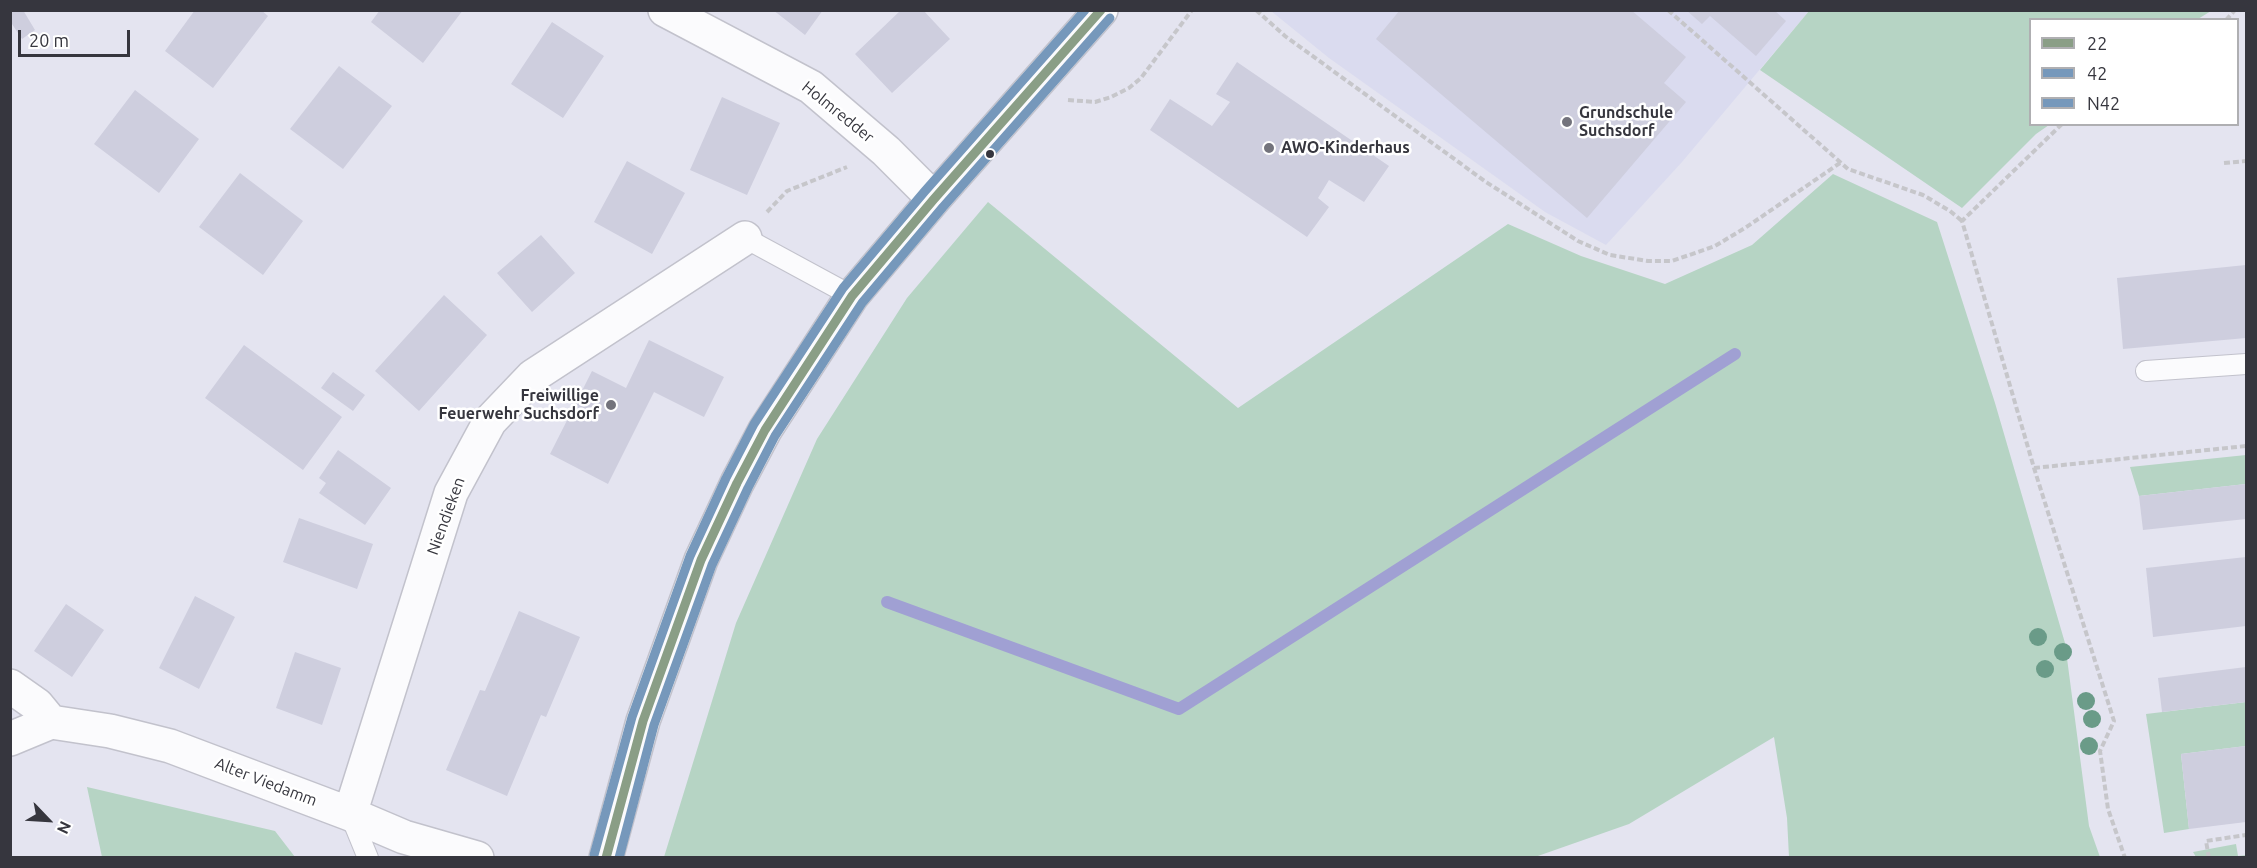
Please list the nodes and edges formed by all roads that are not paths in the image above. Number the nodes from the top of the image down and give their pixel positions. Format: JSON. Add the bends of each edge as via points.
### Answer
{"nodes":[{"id":1,"x":665,"y":10,"type":"edge"},
{"id":2,"x":1101,"y":10,"type":"edge"},
{"id":3,"x":934,"y":199,"type":"junction"},
{"id":4,"x":745,"y":238,"type":"joint"},
{"id":5,"x":852,"y":296,"type":"junction"},
{"id":6,"x":2247,"y":364,"type":"edge"},
{"id":7,"x":2146,"y":371,"type":"dead end"},
{"id":8,"x":10,"y":686,"type":"edge"},
{"id":9,"x":51,"y":722,"type":"junction"},
{"id":10,"x":10,"y":739,"type":"edge"},
{"id":11,"x":350,"y":814,"type":"junction"},
{"id":12,"x":368,"y":858,"type":"edge"},
{"id":13,"x":477,"y":858,"type":"edge"},
{"id":14,"x":606,"y":858,"type":"edge"}],
"edges":[{"from":1,"to":3,"type":"street","name":"Holmredder","via":[[812,87]]},
{"from":2,"to":3,"type":"street"},
{"from":3,"to":5,"type":"street"},
{"from":4,"to":5,"type":"lane"},
{"from":4,"to":11,"type":"street","name":"Niendieken","via":[[533,376],[490,421],[451,493]]},
{"from":5,"to":14,"type":"street","via":[[765,430],[701,560],[643,721]]},
{"from":6,"to":7,"type":"lane"},
{"from":8,"to":9,"type":"street","via":[[38,705]]},
{"from":9,"to":10,"type":"street"},
{"from":9,"to":11,"type":"street","name":"Alter Viedamm","via":[[170,746]]},
{"from":11,"to":12,"type":"lane"},
{"from":11,"to":13,"type":"street","name":"Alter Viedamm","via":[[404,837]]}]}
